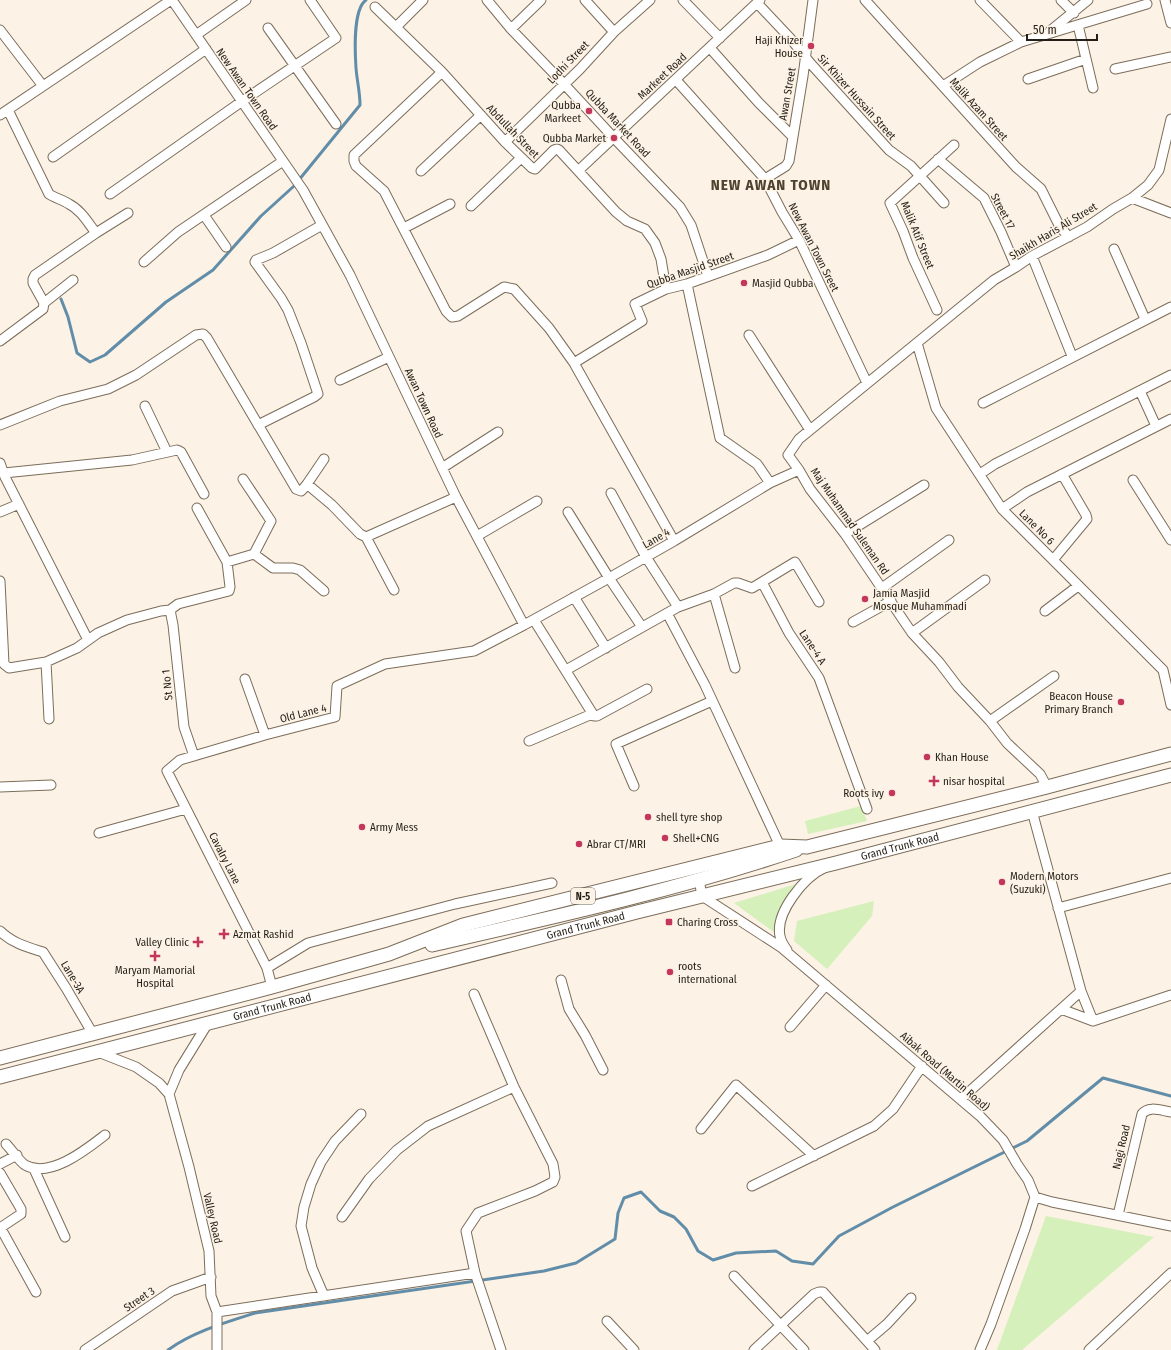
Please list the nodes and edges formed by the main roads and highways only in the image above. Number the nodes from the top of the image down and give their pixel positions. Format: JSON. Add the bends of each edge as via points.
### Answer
{"nodes":[{"id":1,"x":1171,"y":754,"type":"edge"},
{"id":2,"x":1171,"y":774,"type":"edge"},
{"id":3,"x":807,"y":847,"type":"junction"},
{"id":4,"x":389,"y":954,"type":"junction"},
{"id":5,"x":0,"y":1058,"type":"edge"},
{"id":6,"x":0,"y":1077,"type":"edge"}],
"edges":[{"from":1,"to":3,"type":"highway","name":"Grand Trunk Road","number":"N-5"},
{"from":2,"to":6,"type":"highway","name":"Grand Trunk Road","via":[[836,863]]},
{"from":3,"to":4,"type":"highway","name":"Grand Trunk Road","number":"N-5","via":[[749,866],[559,916]]},
{"from":3,"to":4,"type":"highway","name":"Grand Trunk Road","number":"N-5","via":[[780,846],[463,925]]},
{"from":4,"to":5,"type":"highway","name":"Grand Trunk Road","number":"N-5"}]}
